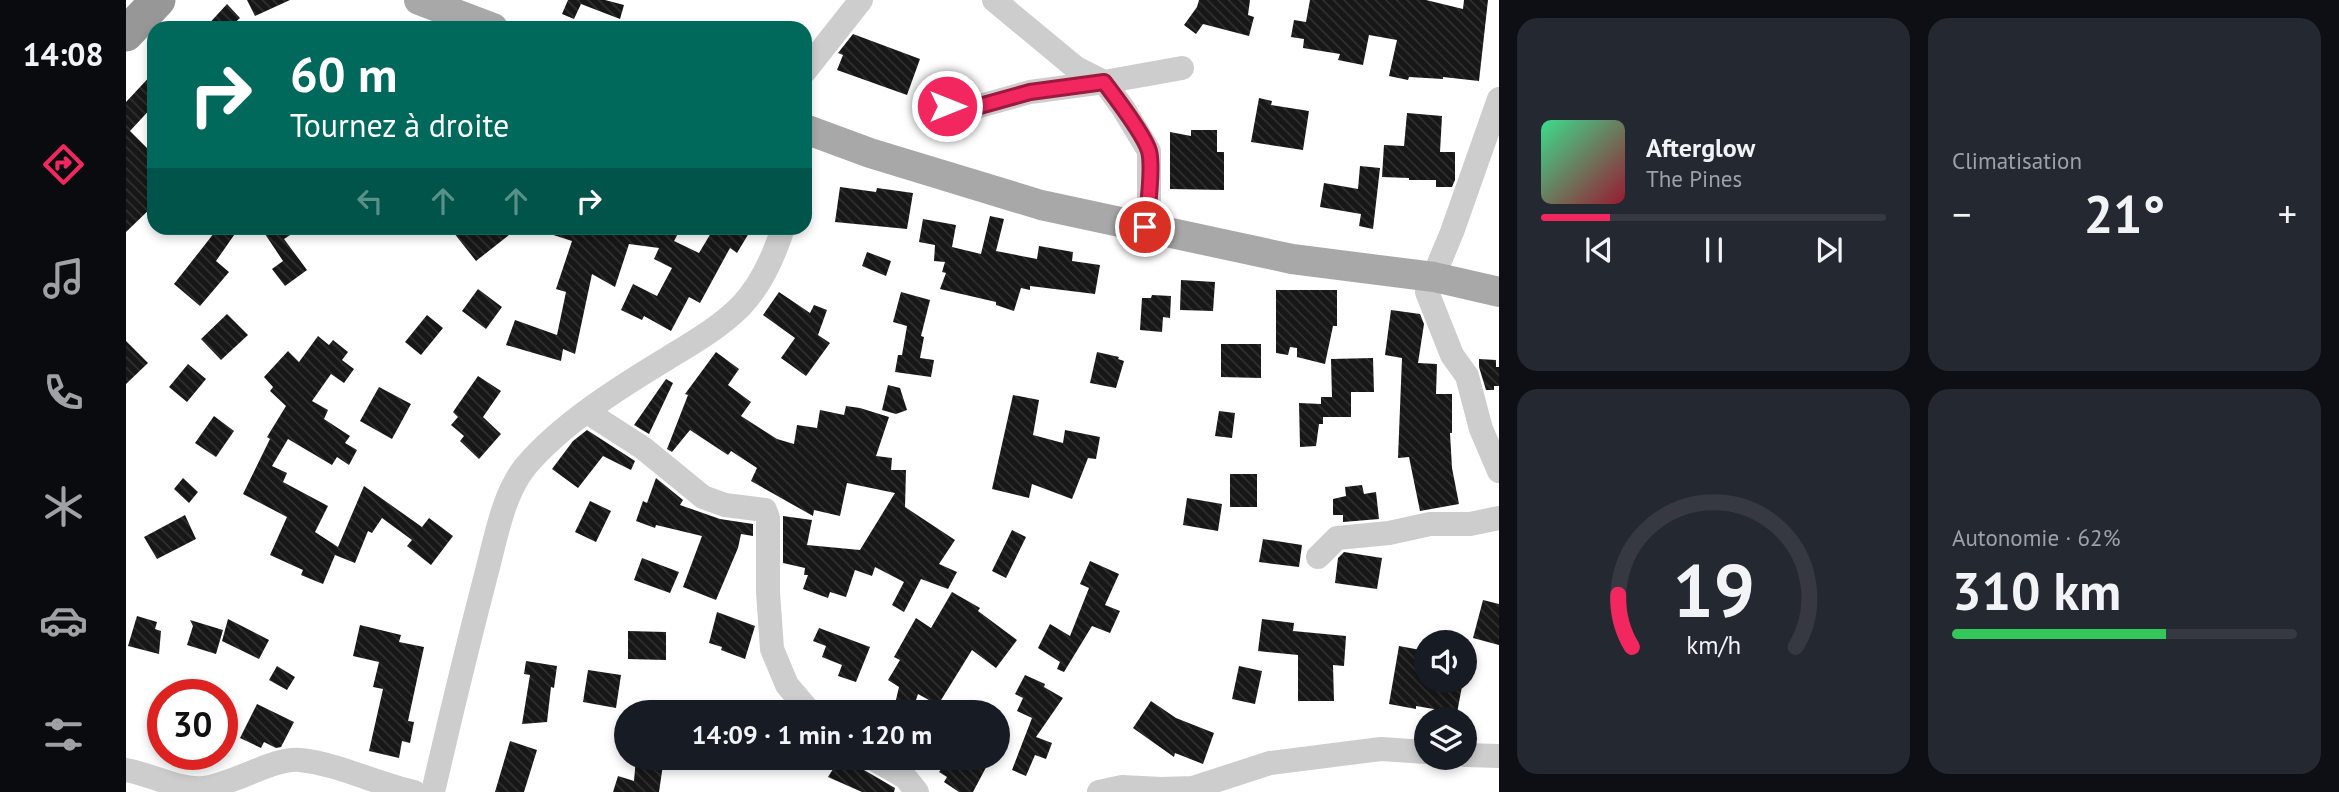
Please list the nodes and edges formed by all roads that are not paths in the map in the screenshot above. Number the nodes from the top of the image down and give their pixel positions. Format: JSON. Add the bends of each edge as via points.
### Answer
{"nodes":[{"id":1,"x":136,"y":0,"type":"edge"},
{"id":2,"x":158,"y":0,"type":"edge"},
{"id":3,"x":861,"y":0,"type":"edge"},
{"id":4,"x":994,"y":0,"type":"edge"},
{"id":5,"x":438,"y":4,"type":"edge"},
{"id":6,"x":477,"y":21,"type":"edge"},
{"id":7,"x":126,"y":33,"type":"edge"},
{"id":8,"x":812,"y":62,"type":"edge"},
{"id":9,"x":1182,"y":68,"type":"dead end"},
{"id":10,"x":1104,"y":82,"type":"junction"},
{"id":11,"x":1499,"y":99,"type":"edge"},
{"id":12,"x":934,"y":102,"type":"dead end"},
{"id":13,"x":812,"y":138,"type":"edge"},
{"id":14,"x":1145,"y":227,"type":"junction"},
{"id":15,"x":781,"y":235,"type":"edge"},
{"id":16,"x":1434,"y":277,"type":"junction"},
{"id":17,"x":1499,"y":292,"type":"edge"},
{"id":18,"x":587,"y":412,"type":"junction"},
{"id":19,"x":1499,"y":471,"type":"edge"},
{"id":20,"x":1499,"y":517,"type":"edge"},
{"id":21,"x":1318,"y":557,"type":"dead end"},
{"id":22,"x":800,"y":700,"type":"edge"},
{"id":23,"x":1414,"y":751,"type":"edge"},
{"id":24,"x":1477,"y":755,"type":"edge"},
{"id":25,"x":1499,"y":756,"type":"edge"},
{"id":26,"x":126,"y":770,"type":"edge"},
{"id":27,"x":887,"y":770,"type":"edge"},
{"id":28,"x":908,"y":787,"type":"edge"},
{"id":29,"x":414,"y":792,"type":"edge"},
{"id":30,"x":433,"y":792,"type":"edge"},
{"id":31,"x":1099,"y":792,"type":"edge"}],
"edges":[{"from":1,"to":7,"type":"highway"},
{"from":2,"to":7,"type":"highway"},
{"from":3,"to":8,"type":"street"},
{"from":4,"to":10,"type":"street","via":[[1076,68]]},
{"from":5,"to":6,"type":"main road"},
{"from":9,"to":10,"type":"street"},
{"from":10,"to":12,"type":"street","via":[[1030,92],[969,109]]},
{"from":10,"to":14,"type":"street","via":[[1149,151]]},
{"from":11,"to":16,"type":"street"},
{"from":13,"to":14,"type":"main road","via":[[1041,205]]},
{"from":14,"to":16,"type":"main road","via":[[1292,259]]},
{"from":15,"to":18,"type":"street","via":[[773,260],[742,304],[712,331]]},
{"from":16,"to":17,"type":"main road"},
{"from":16,"to":19,"type":"street","via":[[1427,292],[1430,302],[1452,355],[1467,376],[1481,429]]},
{"from":18,"to":22,"type":"street","via":[[643,448],[703,497],[765,510],[772,649],[787,685]]},
{"from":18,"to":30,"type":"street","via":[[538,454],[510,494],[468,642]]},
{"from":20,"to":21,"type":"street","via":[[1337,538]]},
{"from":23,"to":31,"type":"street","via":[[1381,749],[1270,763],[1193,788],[1122,787]]},
{"from":24,"to":25,"type":"street"},
{"from":26,"to":29,"type":"street","via":[[192,789],[222,785],[282,761],[299,760]]},
{"from":27,"to":28,"type":"street"}]}
